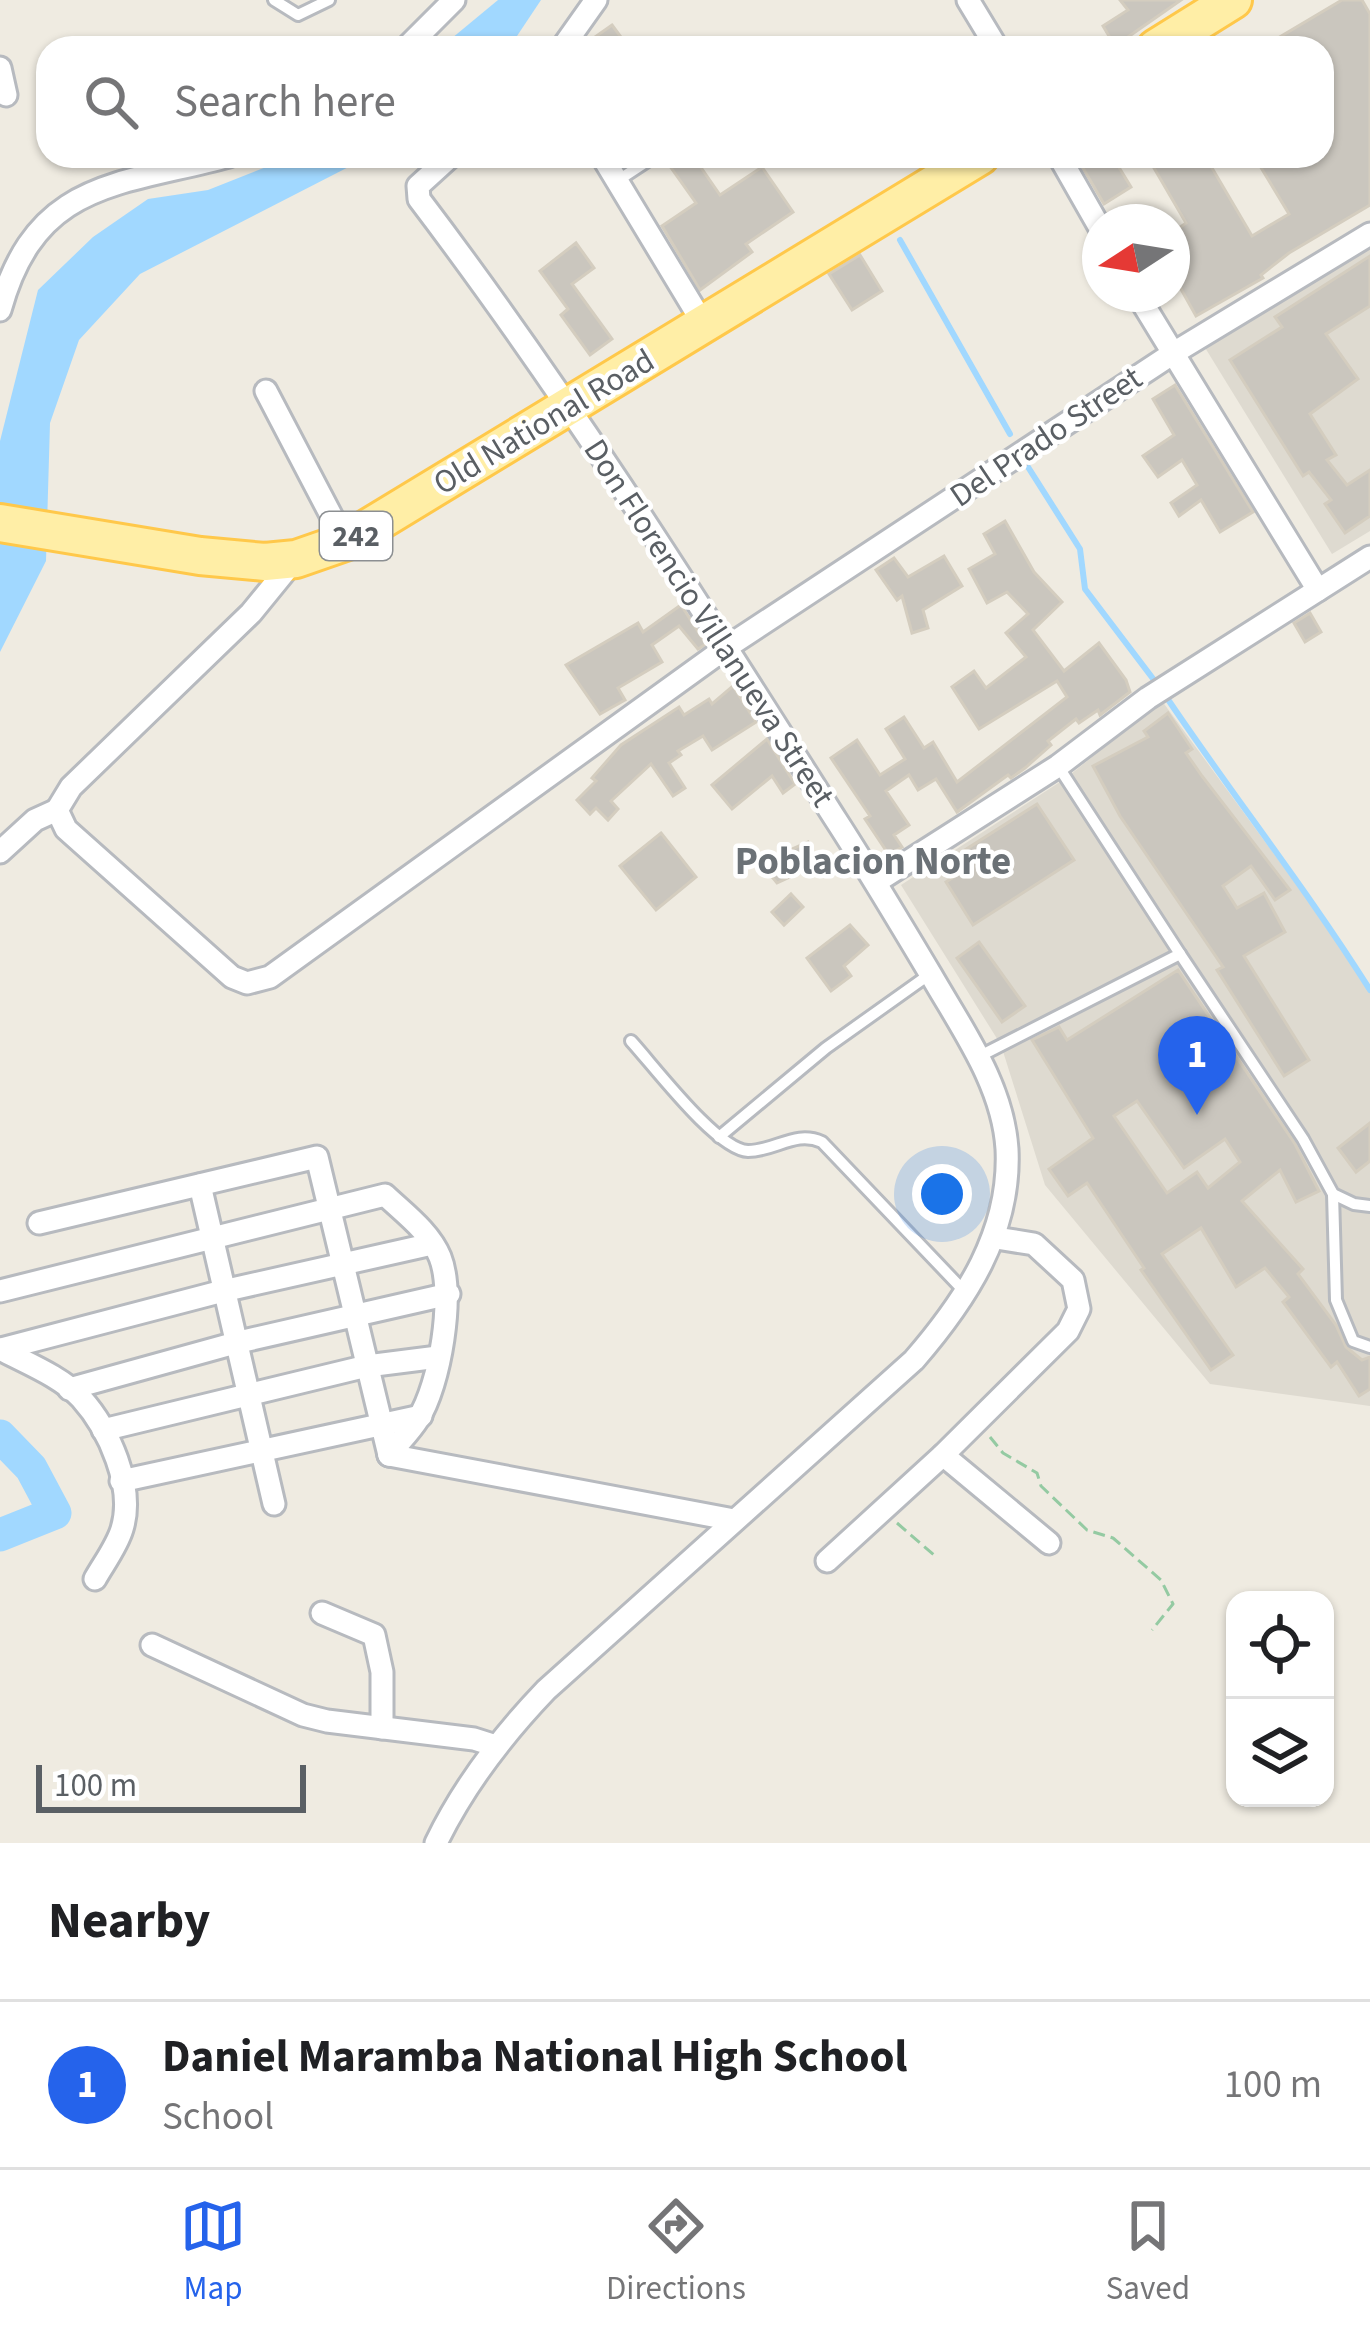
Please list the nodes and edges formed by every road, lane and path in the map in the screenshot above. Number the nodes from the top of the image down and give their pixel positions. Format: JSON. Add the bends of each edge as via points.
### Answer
{"nodes":[{"id":1,"x":274,"y":0,"type":"edge"},
{"id":2,"x":329,"y":0,"type":"edge"},
{"id":3,"x":454,"y":0,"type":"edge"},
{"id":4,"x":596,"y":0,"type":"edge"},
{"id":5,"x":968,"y":0,"type":"edge"},
{"id":6,"x":1233,"y":0,"type":"edge"},
{"id":7,"x":418,"y":36,"type":"edge"},
{"id":8,"x":570,"y":36,"type":"edge"},
{"id":9,"x":990,"y":36,"type":"edge"},
{"id":10,"x":1175,"y":36,"type":"edge"},
{"id":11,"x":0,"y":68,"type":"edge"},
{"id":12,"x":7,"y":95,"type":"dead end"},
{"id":13,"x":182,"y":168,"type":"edge"},
{"id":14,"x":437,"y":168,"type":"edge"},
{"id":15,"x":609,"y":168,"type":"edge"},
{"id":16,"x":637,"y":168,"type":"edge"},
{"id":17,"x":960,"y":168,"type":"edge"},
{"id":18,"x":1066,"y":168,"type":"edge"},
{"id":19,"x":617,"y":181,"type":"junction"},
{"id":20,"x":1086,"y":204,"type":"edge"},
{"id":21,"x":1370,"y":233,"type":"edge"},
{"id":22,"x":0,"y":310,"type":"edge"},
{"id":23,"x":1148,"y":312,"type":"edge"},
{"id":24,"x":704,"y":325,"type":"junction"},
{"id":25,"x":1172,"y":354,"type":"junction"},
{"id":26,"x":266,"y":391,"type":"dead end"},
{"id":27,"x":570,"y":406,"type":"junction"},
{"id":28,"x":0,"y":523,"type":"edge"},
{"id":29,"x":345,"y":542,"type":"junction"},
{"id":30,"x":1370,"y":556,"type":"edge"},
{"id":31,"x":296,"y":559,"type":"junction"},
{"id":32,"x":1318,"y":590,"type":"junction"},
{"id":33,"x":727,"y":647,"type":"junction"},
{"id":34,"x":1058,"y":766,"type":"junction"},
{"id":35,"x":57,"y":810,"type":"junction"},
{"id":36,"x":0,"y":852,"type":"edge"},
{"id":37,"x":876,"y":882,"type":"junction"},
{"id":38,"x":1180,"y":955,"type":"junction"},
{"id":39,"x":930,"y":974,"type":"junction"},
{"id":40,"x":631,"y":1041,"type":"dead end"},
{"id":41,"x":978,"y":1057,"type":"junction"},
{"id":42,"x":719,"y":1137,"type":"junction"},
{"id":43,"x":200,"y":1185,"type":"junction"},
{"id":44,"x":1333,"y":1195,"type":"junction"},
{"id":45,"x":1370,"y":1206,"type":"edge"},
{"id":46,"x":329,"y":1207,"type":"junction"},
{"id":47,"x":39,"y":1223,"type":"dead end"},
{"id":48,"x":212,"y":1237,"type":"junction"},
{"id":49,"x":996,"y":1238,"type":"junction"},
{"id":50,"x":432,"y":1244,"type":"junction"},
{"id":51,"x":343,"y":1264,"type":"junction"},
{"id":52,"x":0,"y":1291,"type":"edge"},
{"id":53,"x":223,"y":1292,"type":"junction"},
{"id":54,"x":965,"y":1292,"type":"junction"},
{"id":55,"x":449,"y":1294,"type":"junction"},
{"id":56,"x":355,"y":1314,"type":"junction"},
{"id":57,"x":238,"y":1342,"type":"junction"},
{"id":58,"x":1370,"y":1347,"type":"edge"},
{"id":59,"x":0,"y":1349,"type":"edge"},
{"id":60,"x":438,"y":1357,"type":"junction"},
{"id":61,"x":368,"y":1366,"type":"junction"},
{"id":62,"x":69,"y":1389,"type":"junction"},
{"id":63,"x":249,"y":1396,"type":"junction"},
{"id":64,"x":421,"y":1416,"type":"junction"},
{"id":65,"x":977,"y":1422,"type":"junction"},
{"id":66,"x":382,"y":1424,"type":"junction"},
{"id":67,"x":103,"y":1430,"type":"junction"},
{"id":68,"x":261,"y":1451,"type":"junction"},
{"id":69,"x":389,"y":1455,"type":"junction"},
{"id":70,"x":943,"y":1455,"type":"junction"},
{"id":71,"x":121,"y":1481,"type":"junction"},
{"id":72,"x":274,"y":1504,"type":"dead end"},
{"id":73,"x":882,"y":1510,"type":"junction"},
{"id":74,"x":734,"y":1520,"type":"junction"},
{"id":75,"x":1049,"y":1543,"type":"dead end"},
{"id":76,"x":934,"y":1555,"type":"dead end"},
{"id":77,"x":826,"y":1561,"type":"dead end"},
{"id":78,"x":95,"y":1579,"type":"dead end"},
{"id":79,"x":322,"y":1613,"type":"dead end"},
{"id":80,"x":1153,"y":1630,"type":"dead end"},
{"id":81,"x":152,"y":1646,"type":"dead end"},
{"id":82,"x":382,"y":1728,"type":"junction"},
{"id":83,"x":496,"y":1746,"type":"junction"},
{"id":84,"x":436,"y":1843,"type":"edge"}],
"edges":[{"from":1,"to":2,"type":"lane","via":[[298,15]]},
{"from":3,"to":7,"type":"street"},
{"from":4,"to":8,"type":"street"},
{"from":5,"to":9,"type":"street"},
{"from":6,"to":10,"type":"main road"},
{"from":11,"to":12,"type":"street"},
{"from":13,"to":22,"type":"street","via":[[87,192],[60,208],[19,260]]},
{"from":14,"to":27,"type":"street","name":"Don Florencio Villanueva Street","via":[[416,192]]},
{"from":15,"to":19,"type":"street"},
{"from":16,"to":19,"type":"lane"},
{"from":17,"to":24,"type":"main road","name":"Old National Road","number":"242"},
{"from":18,"to":20,"type":"street"},
{"from":19,"to":24,"type":"street"},
{"from":21,"to":25,"type":"street","name":"Del Prado Street"},
{"from":23,"to":25,"type":"street"},
{"from":24,"to":27,"type":"main road","name":"Old National Road","number":"242"},
{"from":25,"to":32,"type":"street"},
{"from":25,"to":33,"type":"street","name":"Del Prado Street"},
{"from":26,"to":29,"type":"street"},
{"from":27,"to":29,"type":"main road","name":"Old National Road","number":"242"},
{"from":27,"to":33,"type":"street","name":"Don Florencio Villanueva Street"},
{"from":28,"to":31,"type":"main road","name":"Old National Road","number":"242","via":[[200,556]]},
{"from":29,"to":31,"type":"main road","name":"Old National Road","number":"242"},
{"from":30,"to":32,"type":"street"},
{"from":31,"to":35,"type":"street"},
{"from":32,"to":34,"type":"street"},
{"from":33,"to":35,"type":"street","name":"Del Prado Street","via":[[259,982],[232,977],[66,829]]},
{"from":33,"to":37,"type":"street","name":"Don Florencio Villanueva Street"},
{"from":34,"to":37,"type":"street"},
{"from":34,"to":38,"type":"lane"},
{"from":35,"to":36,"type":"street"},
{"from":37,"to":39,"type":"street","name":"Don Florencio Villanueva Street"},
{"from":38,"to":41,"type":"lane"},
{"from":38,"to":44,"type":"lane"},
{"from":39,"to":41,"type":"street","name":"Don Florencio Villanueva Street"},
{"from":39,"to":42,"type":"lane"},
{"from":40,"to":42,"type":"lane"},
{"from":41,"to":49,"type":"street","name":"Don Florencio Villanueva Street","via":[[1006,1148]]},
{"from":42,"to":54,"type":"lane","via":[[750,1151],[799,1137],[822,1142]]},
{"from":43,"to":46,"type":"street","via":[[317,1156]]},
{"from":43,"to":47,"type":"street"},
{"from":43,"to":48,"type":"street"},
{"from":44,"to":45,"type":"lane"},
{"from":44,"to":58,"type":"lane","via":[[1336,1300],[1353,1341]]},
{"from":46,"to":48,"type":"street"},
{"from":46,"to":50,"type":"street","via":[[385,1195]]},
{"from":46,"to":51,"type":"street"},
{"from":48,"to":52,"type":"street"},
{"from":48,"to":53,"type":"street"},
{"from":49,"to":54,"type":"street","name":"Don Florencio Villanueva Street"},
{"from":49,"to":65,"type":"street","via":[[1046,1251],[1073,1280],[1079,1309],[1068,1331]]},
{"from":50,"to":51,"type":"street"},
{"from":50,"to":55,"type":"street"},
{"from":51,"to":53,"type":"street"},
{"from":51,"to":56,"type":"street"},
{"from":53,"to":57,"type":"street"},
{"from":53,"to":59,"type":"street"},
{"from":54,"to":74,"type":"street","name":"Don Florencio Villanueva Street","via":[[914,1360]]},
{"from":55,"to":56,"type":"street"},
{"from":55,"to":60,"type":"street"},
{"from":56,"to":57,"type":"street"},
{"from":56,"to":61,"type":"street"},
{"from":57,"to":62,"type":"street"},
{"from":57,"to":63,"type":"street"},
{"from":59,"to":62,"type":"street"},
{"from":60,"to":61,"type":"street"},
{"from":60,"to":64,"type":"street"},
{"from":61,"to":63,"type":"street"},
{"from":61,"to":66,"type":"street"},
{"from":62,"to":67,"type":"street"},
{"from":63,"to":67,"type":"street"},
{"from":63,"to":68,"type":"street"},
{"from":64,"to":66,"type":"street"},
{"from":64,"to":69,"type":"street"},
{"from":65,"to":70,"type":"street"},
{"from":65,"to":80,"type":"path","via":[[1087,1530],[1113,1538],[1161,1580],[1173,1604]]},
{"from":66,"to":68,"type":"street"},
{"from":66,"to":69,"type":"street"},
{"from":67,"to":71,"type":"street"},
{"from":68,"to":71,"type":"street"},
{"from":68,"to":72,"type":"street"},
{"from":69,"to":74,"type":"street"},
{"from":70,"to":73,"type":"street"},
{"from":70,"to":75,"type":"street"},
{"from":71,"to":78,"type":"street","via":[[122,1531]]},
{"from":73,"to":76,"type":"path"},
{"from":73,"to":77,"type":"street"},
{"from":74,"to":83,"type":"street","name":"Don Florencio Villanueva Street","via":[[546,1690]]},
{"from":79,"to":82,"type":"street","via":[[374,1636]]},
{"from":81,"to":82,"type":"street","via":[[303,1714]]},
{"from":82,"to":83,"type":"street"},
{"from":83,"to":84,"type":"street","name":"Don Florencio Villanueva Street"}]}
